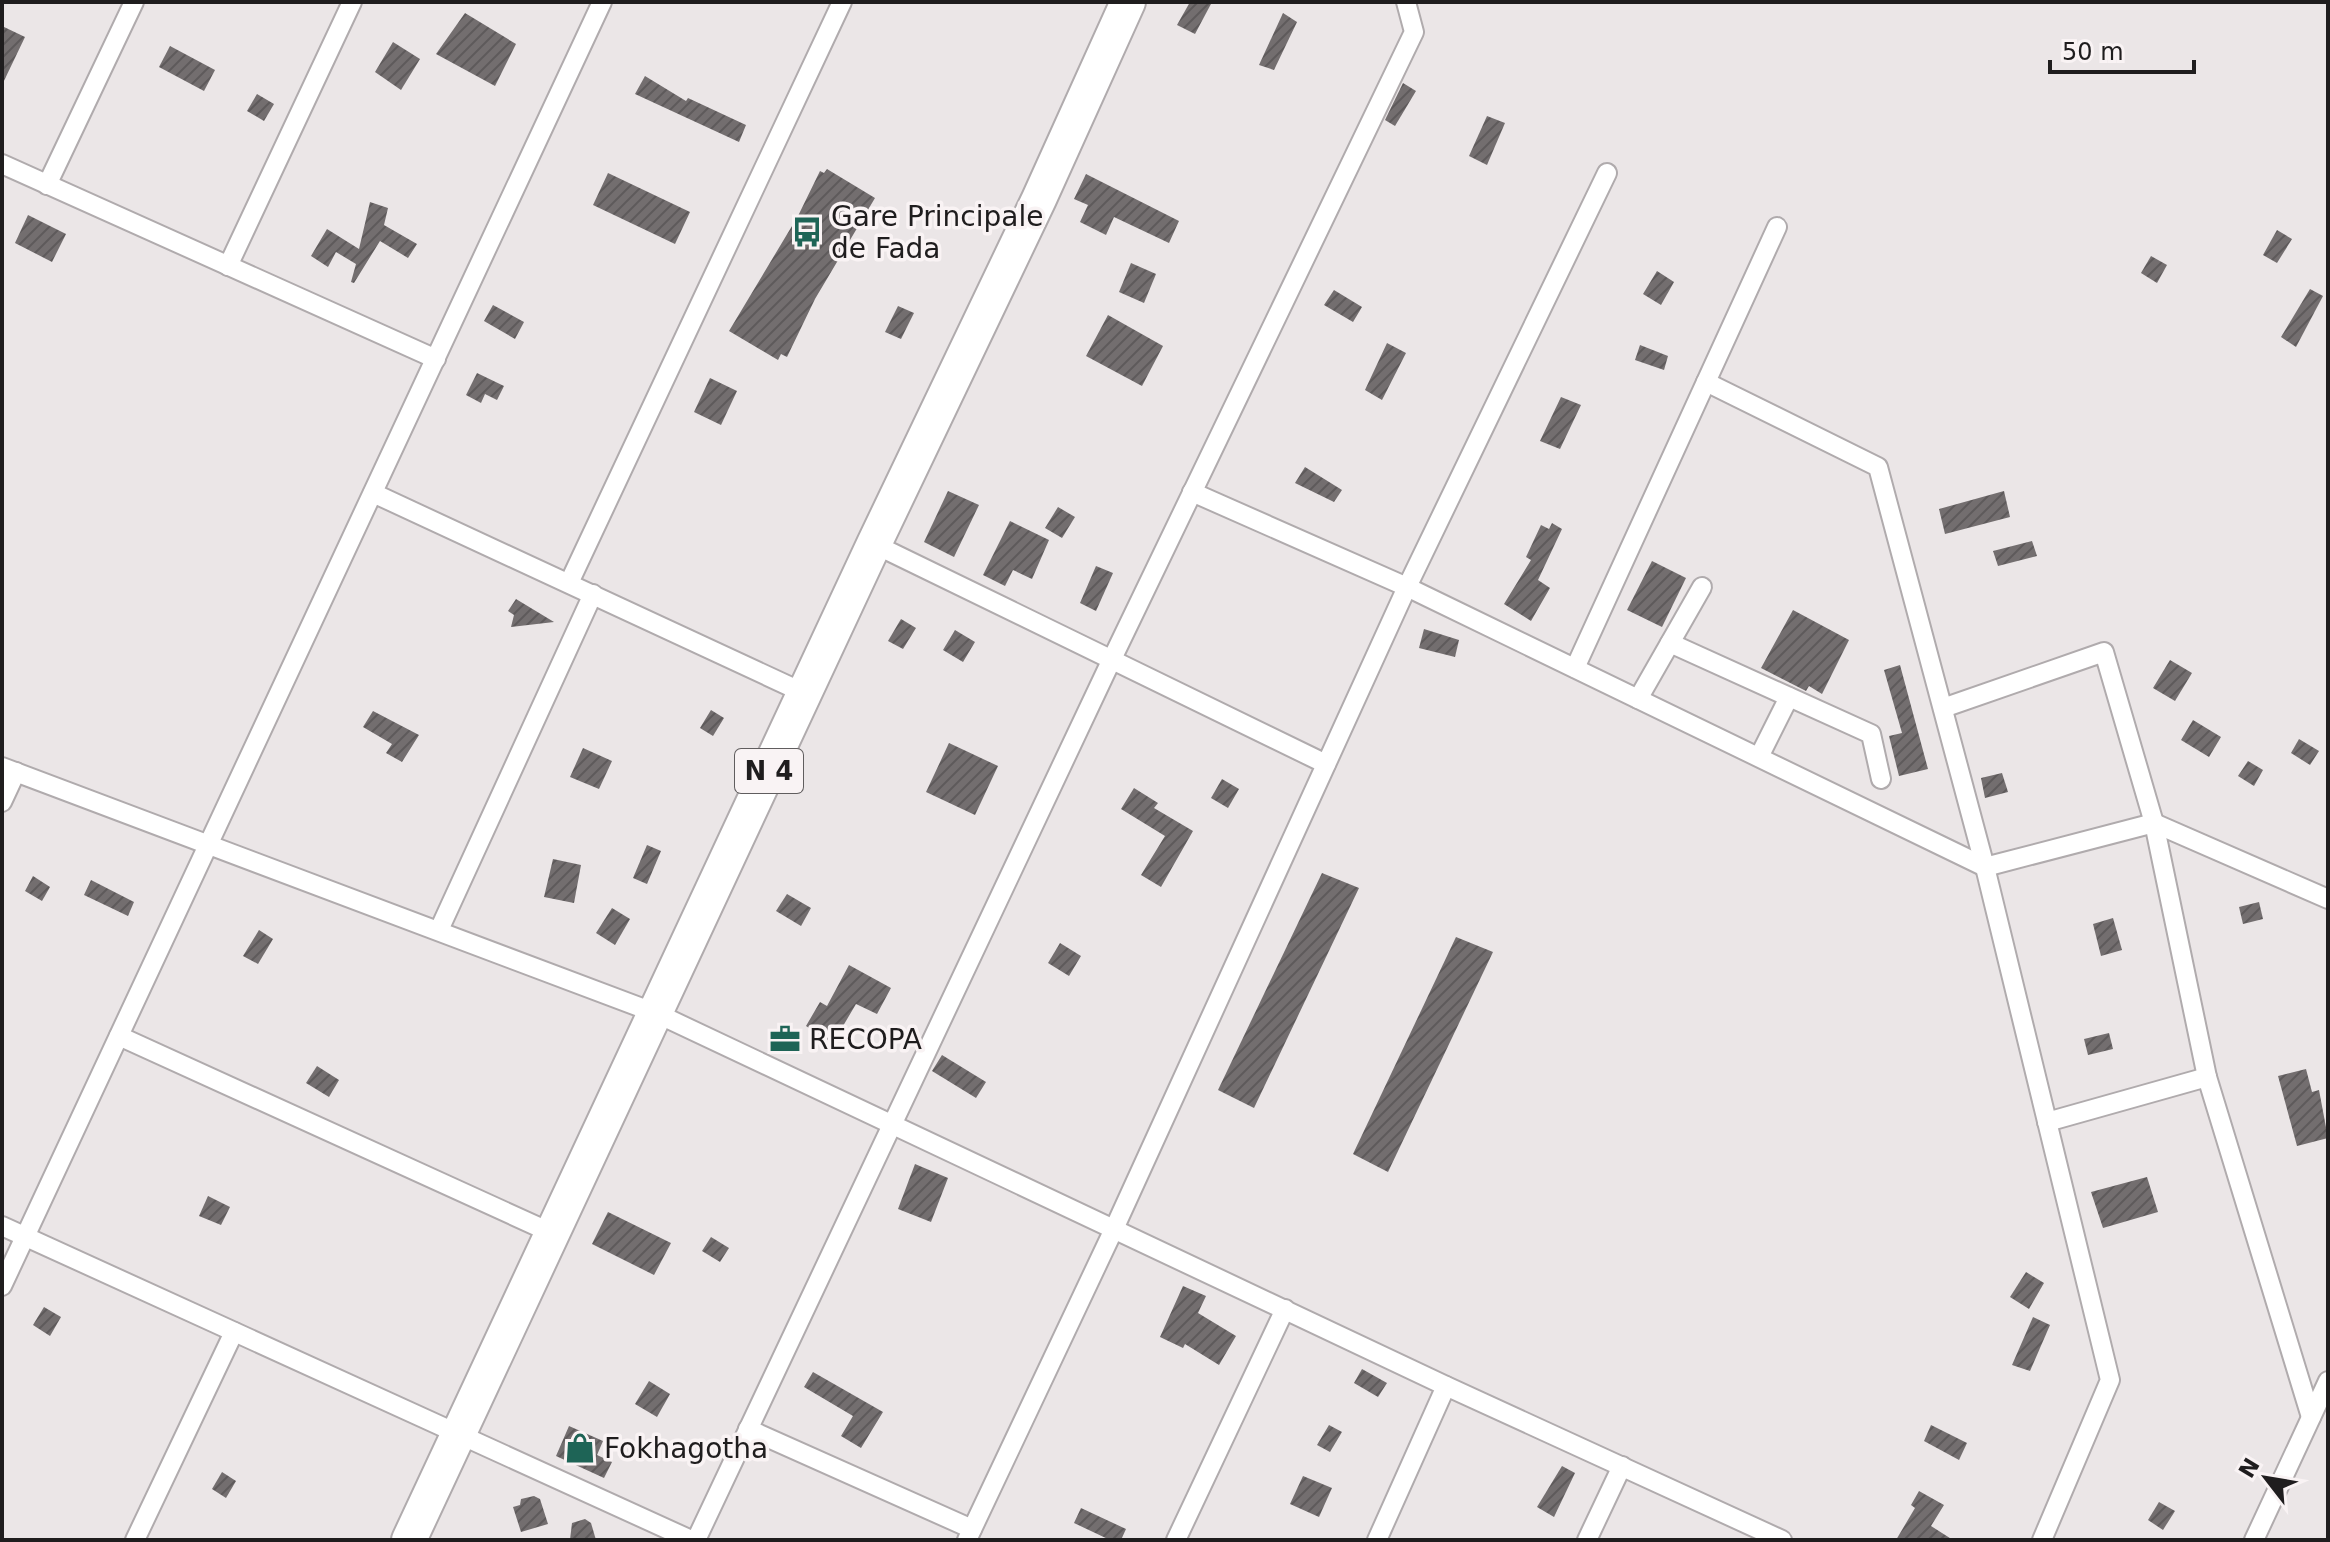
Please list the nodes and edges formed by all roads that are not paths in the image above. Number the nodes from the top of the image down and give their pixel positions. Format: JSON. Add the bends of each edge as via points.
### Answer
{"nodes":[{"id":1,"x":134,"y":2,"type":"edge"},
{"id":2,"x":352,"y":2,"type":"edge"},
{"id":3,"x":602,"y":2,"type":"edge"},
{"id":4,"x":842,"y":2,"type":"edge"},
{"id":5,"x":1128,"y":2,"type":"edge"},
{"id":6,"x":1406,"y":2,"type":"edge"},
{"id":7,"x":2,"y":164,"type":"edge"},
{"id":8,"x":1607,"y":173,"type":"dead end"},
{"id":9,"x":47,"y":185,"type":"junction"},
{"id":10,"x":1777,"y":227,"type":"dead end"},
{"id":11,"x":228,"y":266,"type":"junction"},
{"id":12,"x":436,"y":359,"type":"junction"},
{"id":13,"x":1706,"y":382,"type":"junction"},
{"id":14,"x":1192,"y":492,"type":"junction"},
{"id":15,"x":373,"y":493,"type":"junction"},
{"id":16,"x":874,"y":544,"type":"junction"},
{"id":17,"x":569,"y":583,"type":"junction"},
{"id":18,"x":1407,"y":587,"type":"junction"},
{"id":19,"x":1702,"y":587,"type":"dead end"},
{"id":20,"x":593,"y":594,"type":"junction"},
{"id":21,"x":1670,"y":643,"type":"junction"},
{"id":22,"x":1112,"y":659,"type":"junction"},
{"id":23,"x":1575,"y":668,"type":"junction"},
{"id":24,"x":804,"y":693,"type":"junction"},
{"id":25,"x":1789,"y":697,"type":"junction"},
{"id":26,"x":1638,"y":699,"type":"junction"},
{"id":27,"x":1943,"y":708,"type":"junction"},
{"id":28,"x":1759,"y":757,"type":"junction"},
{"id":29,"x":1326,"y":764,"type":"junction"},
{"id":30,"x":9,"y":769,"type":"edge"},
{"id":31,"x":1881,"y":779,"type":"dead end"},
{"id":32,"x":2,"y":802,"type":"edge"},
{"id":33,"x":2154,"y":823,"type":"junction"},
{"id":34,"x":210,"y":842,"type":"junction"},
{"id":35,"x":1985,"y":867,"type":"junction"},
{"id":36,"x":2328,"y":899,"type":"edge"},
{"id":37,"x":439,"y":930,"type":"junction"},
{"id":38,"x":658,"y":1014,"type":"junction"},
{"id":39,"x":119,"y":1036,"type":"junction"},
{"id":40,"x":2207,"y":1077,"type":"junction"},
{"id":41,"x":2047,"y":1122,"type":"junction"},
{"id":42,"x":890,"y":1125,"type":"junction"},
{"id":43,"x":2,"y":1226,"type":"edge"},
{"id":44,"x":1114,"y":1229,"type":"junction"},
{"id":45,"x":554,"y":1234,"type":"junction"},
{"id":46,"x":25,"y":1237,"type":"junction"},
{"id":47,"x":2,"y":1286,"type":"edge"},
{"id":48,"x":1285,"y":1309,"type":"junction"},
{"id":49,"x":234,"y":1332,"type":"junction"},
{"id":50,"x":2328,"y":1381,"type":"edge"},
{"id":51,"x":1446,"y":1386,"type":"junction"},
{"id":52,"x":2311,"y":1417,"type":"junction"},
{"id":53,"x":748,"y":1429,"type":"junction"},
{"id":54,"x":459,"y":1435,"type":"junction"},
{"id":55,"x":1622,"y":1466,"type":"junction"},
{"id":56,"x":970,"y":1535,"type":"edge"},
{"id":57,"x":135,"y":1540,"type":"edge"},
{"id":58,"x":409,"y":1540,"type":"edge"},
{"id":59,"x":693,"y":1540,"type":"edge"},
{"id":60,"x":1176,"y":1540,"type":"edge"},
{"id":61,"x":1377,"y":1540,"type":"edge"},
{"id":62,"x":1587,"y":1540,"type":"edge"},
{"id":63,"x":1782,"y":1540,"type":"edge"},
{"id":64,"x":2042,"y":1540,"type":"edge"},
{"id":65,"x":2254,"y":1540,"type":"edge"}],
"edges":[{"from":1,"to":9,"type":"street"},
{"from":2,"to":11,"type":"street"},
{"from":3,"to":12,"type":"street"},
{"from":4,"to":17,"type":"street"},
{"from":5,"to":16,"type":"highway","number":"N 4"},
{"from":6,"to":14,"type":"street","via":[[1414,32]]},
{"from":7,"to":9,"type":"street"},
{"from":8,"to":18,"type":"street"},
{"from":9,"to":11,"type":"street"},
{"from":10,"to":13,"type":"street"},
{"from":11,"to":12,"type":"street"},
{"from":12,"to":15,"type":"street"},
{"from":13,"to":23,"type":"street"},
{"from":13,"to":27,"type":"street","via":[[1878,467]]},
{"from":14,"to":18,"type":"street"},
{"from":14,"to":22,"type":"street"},
{"from":15,"to":17,"type":"street"},
{"from":15,"to":34,"type":"street"},
{"from":16,"to":22,"type":"street"},
{"from":16,"to":24,"type":"highway","number":"N 4"},
{"from":17,"to":20,"type":"street"},
{"from":18,"to":23,"type":"street"},
{"from":18,"to":29,"type":"street"},
{"from":19,"to":21,"type":"street"},
{"from":20,"to":24,"type":"street"},
{"from":20,"to":37,"type":"street"},
{"from":21,"to":25,"type":"street"},
{"from":21,"to":26,"type":"street"},
{"from":22,"to":29,"type":"street"},
{"from":22,"to":42,"type":"street"},
{"from":23,"to":26,"type":"street"},
{"from":24,"to":38,"type":"highway","number":"N 4"},
{"from":25,"to":28,"type":"street"},
{"from":25,"to":31,"type":"street","via":[[1871,734]]},
{"from":26,"to":28,"type":"street"},
{"from":27,"to":33,"type":"street","via":[[2104,652]]},
{"from":27,"to":35,"type":"street"},
{"from":28,"to":35,"type":"street"},
{"from":29,"to":44,"type":"street"},
{"from":30,"to":32,"type":"street"},
{"from":30,"to":34,"type":"street"},
{"from":33,"to":35,"type":"street"},
{"from":33,"to":36,"type":"street"},
{"from":33,"to":40,"type":"street"},
{"from":34,"to":37,"type":"street"},
{"from":34,"to":39,"type":"street"},
{"from":35,"to":41,"type":"street"},
{"from":37,"to":38,"type":"street"},
{"from":38,"to":42,"type":"street"},
{"from":38,"to":45,"type":"highway","number":"N 4"},
{"from":39,"to":45,"type":"street"},
{"from":39,"to":46,"type":"street"},
{"from":40,"to":41,"type":"street"},
{"from":40,"to":52,"type":"street"},
{"from":41,"to":64,"type":"street","via":[[2110,1380]]},
{"from":42,"to":44,"type":"street"},
{"from":42,"to":53,"type":"street"},
{"from":43,"to":46,"type":"street"},
{"from":44,"to":48,"type":"street"},
{"from":44,"to":56,"type":"street"},
{"from":45,"to":54,"type":"highway","number":"N 4"},
{"from":46,"to":47,"type":"street"},
{"from":46,"to":49,"type":"street"},
{"from":48,"to":51,"type":"street"},
{"from":48,"to":60,"type":"street"},
{"from":49,"to":54,"type":"street"},
{"from":49,"to":57,"type":"street"},
{"from":50,"to":52,"type":"street"},
{"from":51,"to":55,"type":"street"},
{"from":51,"to":61,"type":"street"},
{"from":52,"to":65,"type":"street"},
{"from":53,"to":56,"type":"street"},
{"from":53,"to":59,"type":"street"},
{"from":54,"to":58,"type":"highway","number":"N 4"},
{"from":54,"to":59,"type":"street"},
{"from":55,"to":62,"type":"street"},
{"from":55,"to":63,"type":"street"}]}
